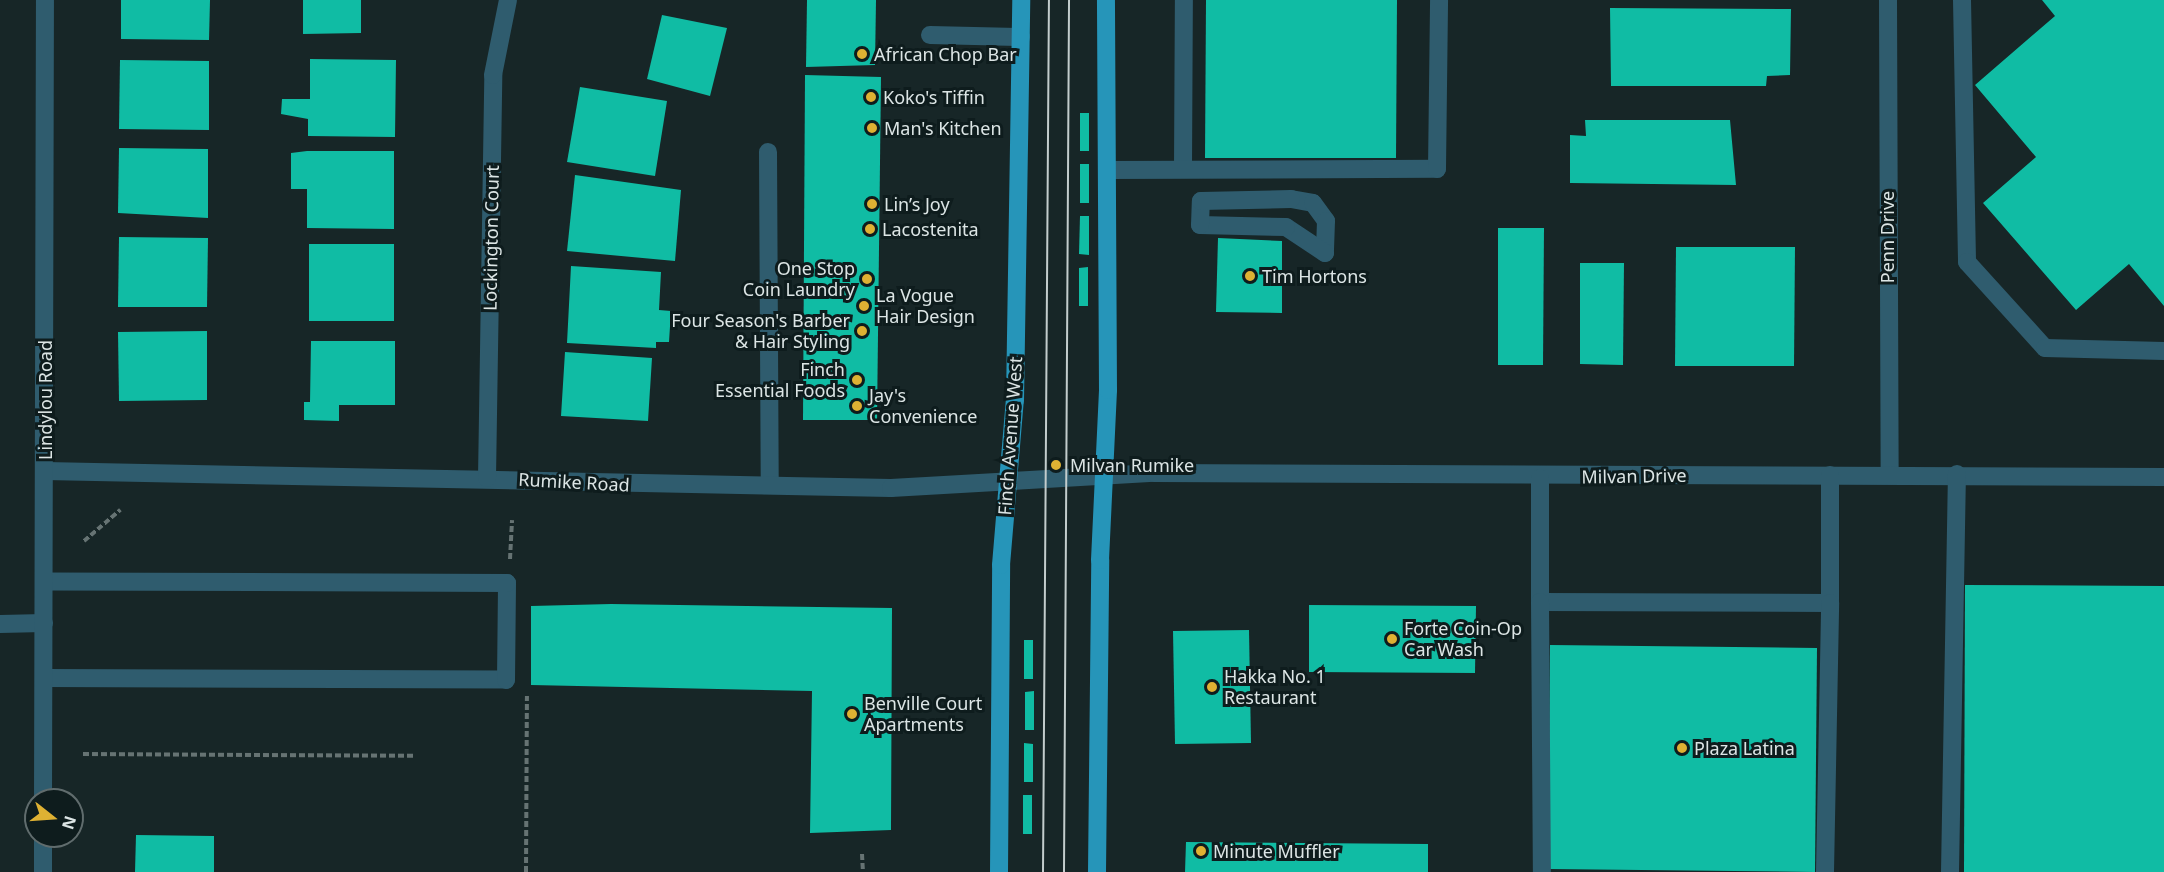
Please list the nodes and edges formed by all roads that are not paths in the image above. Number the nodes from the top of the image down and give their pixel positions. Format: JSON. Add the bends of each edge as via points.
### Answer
{"nodes":[{"id":1,"x":45,"y":0,"type":"edge"},
{"id":2,"x":508,"y":0,"type":"edge"},
{"id":3,"x":1021,"y":0,"type":"edge"},
{"id":4,"x":1106,"y":0,"type":"edge"},
{"id":5,"x":1184,"y":0,"type":"edge"},
{"id":6,"x":1439,"y":0,"type":"edge"},
{"id":7,"x":1888,"y":0,"type":"edge"},
{"id":8,"x":1962,"y":0,"type":"edge"},
{"id":9,"x":930,"y":35,"type":"dead end"},
{"id":10,"x":1021,"y":37,"type":"junction"},
{"id":11,"x":768,"y":152,"type":"dead end"},
{"id":12,"x":1183,"y":168,"type":"junction"},
{"id":13,"x":1107,"y":170,"type":"junction"},
{"id":14,"x":1200,"y":225,"type":"joint"},
{"id":15,"x":2164,"y":351,"type":"edge"},
{"id":16,"x":45,"y":471,"type":"junction"},
{"id":17,"x":1890,"y":473,"type":"junction"},
{"id":18,"x":1957,"y":474,"type":"junction"},
{"id":19,"x":1103,"y":475,"type":"junction"},
{"id":20,"x":1830,"y":475,"type":"junction"},
{"id":21,"x":2164,"y":477,"type":"edge"},
{"id":22,"x":487,"y":478,"type":"junction"},
{"id":23,"x":1540,"y":478,"type":"junction"},
{"id":24,"x":1006,"y":479,"type":"junction"},
{"id":25,"x":770,"y":485,"type":"junction"},
{"id":26,"x":44,"y":581,"type":"junction"},
{"id":27,"x":1540,"y":602,"type":"junction"},
{"id":28,"x":1830,"y":603,"type":"junction"},
{"id":29,"x":44,"y":623,"type":"junction"},
{"id":30,"x":0,"y":624,"type":"edge"},
{"id":31,"x":44,"y":678,"type":"junction"},
{"id":32,"x":43,"y":788,"type":"edge"},
{"id":33,"x":43,"y":848,"type":"edge"},
{"id":34,"x":43,"y":872,"type":"edge"},
{"id":35,"x":999,"y":872,"type":"edge"},
{"id":36,"x":1097,"y":872,"type":"edge"},
{"id":37,"x":1542,"y":872,"type":"edge"},
{"id":38,"x":1825,"y":872,"type":"edge"},
{"id":39,"x":1950,"y":872,"type":"edge"}],
"edges":[{"from":1,"to":16,"type":"street","name":"Lindylou Road"},
{"from":2,"to":22,"type":"street","name":"Lockington Court","via":[[493,75]]},
{"from":3,"to":10,"type":"main road","name":"Finch Avenue West"},
{"from":4,"to":13,"type":"main road"},
{"from":5,"to":12,"type":"street"},
{"from":6,"to":12,"type":"street","via":[[1437,169]]},
{"from":7,"to":17,"type":"street","name":"Penn Drive"},
{"from":8,"to":15,"type":"street","via":[[1967,262],[2045,348]]},
{"from":9,"to":10,"type":"street"},
{"from":10,"to":24,"type":"main road","name":"Finch Avenue West","via":[[1015,400]]},
{"from":11,"to":25,"type":"street"},
{"from":12,"to":13,"type":"street"},
{"from":13,"to":19,"type":"main road"},
{"from":14,"to":14,"type":"street","via":[[1286,227],[1325,253],[1326,221],[1313,203],[1201,201]]},
{"from":16,"to":22,"type":"street","name":"Rumike Road"},
{"from":16,"to":26,"type":"street","name":"Lindylou Road"},
{"from":17,"to":18,"type":"street","name":"Milvan Drive"},
{"from":17,"to":20,"type":"street","name":"Milvan Drive"},
{"from":18,"to":21,"type":"street","name":"Milvan Drive"},
{"from":18,"to":39,"type":"street"},
{"from":19,"to":23,"type":"street","name":"Milvan Drive"},
{"from":19,"to":24,"type":"street","name":"Rumike Road"},
{"from":19,"to":36,"type":"main road"},
{"from":20,"to":23,"type":"street","name":"Milvan Drive"},
{"from":20,"to":28,"type":"street"},
{"from":22,"to":25,"type":"street","name":"Rumike Road"},
{"from":23,"to":27,"type":"street"},
{"from":24,"to":25,"type":"street","name":"Rumike Road","via":[[891,488]]},
{"from":24,"to":35,"type":"main road","name":"Finch Avenue West"},
{"from":26,"to":29,"type":"street","name":"Lindylou Road"},
{"from":26,"to":31,"type":"street","via":[[507,583],[506,680]]},
{"from":27,"to":28,"type":"street"},
{"from":27,"to":37,"type":"street"},
{"from":28,"to":38,"type":"street"},
{"from":29,"to":30,"type":"street"},
{"from":29,"to":31,"type":"street","name":"Lindylou Road"},
{"from":31,"to":32,"type":"street","name":"Lindylou Road"},
{"from":33,"to":34,"type":"street"}]}
